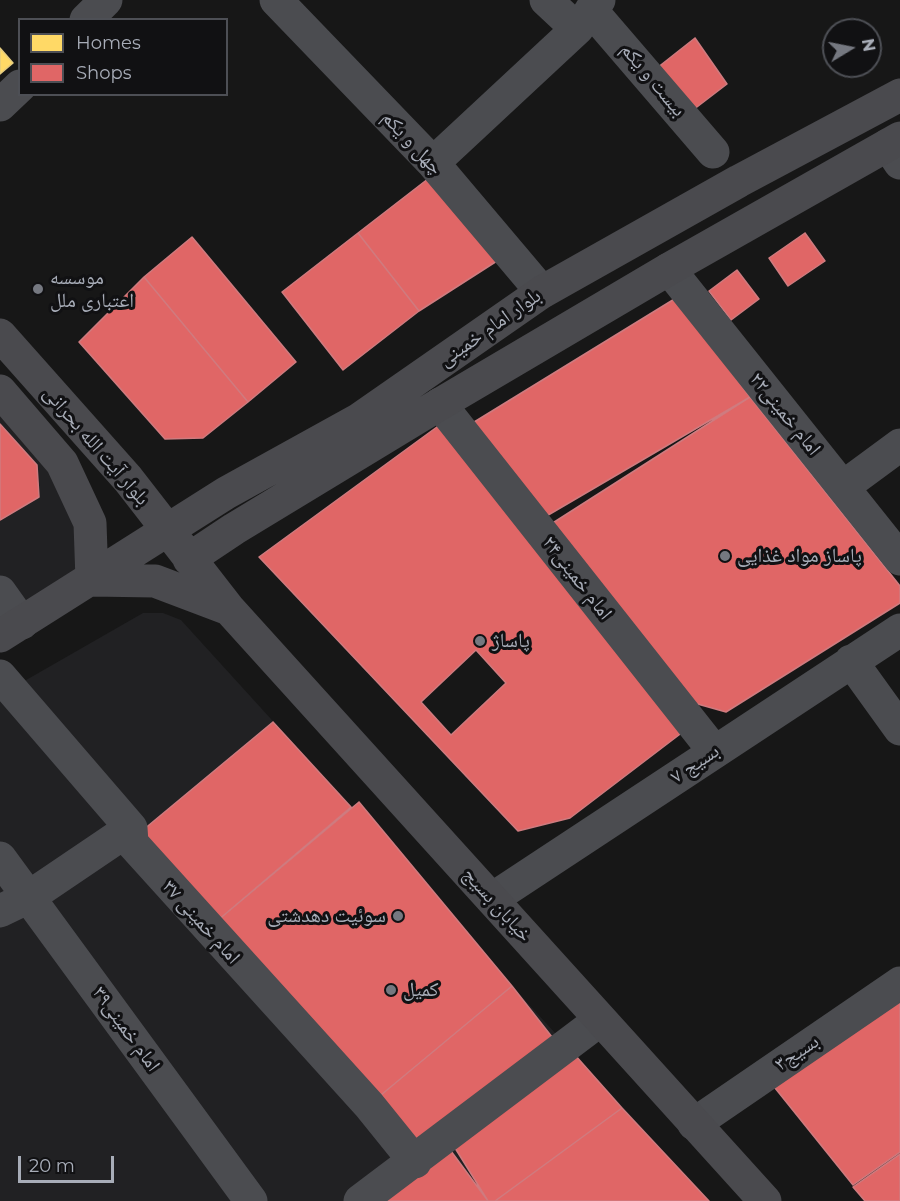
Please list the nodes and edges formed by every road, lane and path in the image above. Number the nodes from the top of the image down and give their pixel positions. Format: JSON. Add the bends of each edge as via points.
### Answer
{"nodes":[{"id":1,"x":106,"y":0,"type":"edge"},
{"id":2,"x":276,"y":0,"type":"edge"},
{"id":3,"x":546,"y":0,"type":"edge"},
{"id":4,"x":589,"y":13,"type":"edge"},
{"id":5,"x":88,"y":18,"type":"edge"},
{"id":6,"x":18,"y":88,"type":"edge"},
{"id":7,"x":900,"y":95,"type":"edge"},
{"id":8,"x":0,"y":105,"type":"edge"},
{"id":9,"x":896,"y":149,"type":"edge"},
{"id":10,"x":713,"y":152,"type":"dead end"},
{"id":11,"x":433,"y":163,"type":"junction"},
{"id":12,"x":592,"y":264,"type":"junction"},
{"id":13,"x":669,"y":269,"type":"junction"},
{"id":14,"x":542,"y":292,"type":"junction"},
{"id":15,"x":615,"y":301,"type":"junction"},
{"id":16,"x":6,"y":342,"type":"edge"},
{"id":17,"x":0,"y":379,"type":"edge"},
{"id":18,"x":0,"y":391,"type":"edge"},
{"id":19,"x":440,"y":404,"type":"junction"},
{"id":20,"x":900,"y":445,"type":"edge"},
{"id":21,"x":128,"y":479,"type":"junction"},
{"id":22,"x":843,"y":487,"type":"junction"},
{"id":23,"x":226,"y":493,"type":"junction"},
{"id":24,"x":168,"y":531,"type":"junction"},
{"id":25,"x":189,"y":559,"type":"junction"},
{"id":26,"x":900,"y":559,"type":"edge"},
{"id":27,"x":92,"y":580,"type":"junction"},
{"id":28,"x":0,"y":592,"type":"edge"},
{"id":29,"x":229,"y":609,"type":"junction"},
{"id":30,"x":11,"y":630,"type":"edge"},
{"id":31,"x":900,"y":630,"type":"edge"},
{"id":32,"x":851,"y":661,"type":"junction"},
{"id":33,"x":0,"y":676,"type":"edge"},
{"id":34,"x":900,"y":729,"type":"edge"},
{"id":35,"x":714,"y":751,"type":"junction"},
{"id":36,"x":131,"y":828,"type":"junction"},
{"id":37,"x":0,"y":858,"type":"edge"},
{"id":38,"x":492,"y":899,"type":"junction"},
{"id":39,"x":14,"y":904,"type":"edge"},
{"id":40,"x":900,"y":983,"type":"edge"},
{"id":41,"x":600,"y":1020,"type":"junction"},
{"id":42,"x":694,"y":1124,"type":"junction"},
{"id":43,"x":415,"y":1162,"type":"junction"},
{"id":44,"x":251,"y":1201,"type":"edge"},
{"id":45,"x":360,"y":1201,"type":"edge"},
{"id":46,"x":765,"y":1201,"type":"edge"}],
"edges":[{"from":1,"to":5,"type":"street"},
{"from":2,"to":11,"type":"street","name":"چهل و یکم"},
{"from":3,"to":4,"type":"street","name":"بیست و یکم"},
{"from":4,"to":10,"type":"street","name":"بیست و یکم"},
{"from":4,"to":11,"type":"street"},
{"from":6,"to":8,"type":"street"},
{"from":7,"to":12,"type":"main road","name":"بلوار امام خمینی"},
{"from":9,"to":13,"type":"main road","name":"بلوار امام خمینی"},
{"from":11,"to":14,"type":"street","name":"چهل و یکم"},
{"from":12,"to":14,"type":"main road","name":"بلوار امام خمینی"},
{"from":12,"to":15,"type":"main road"},
{"from":13,"to":15,"type":"main road","name":"بلوار امام خمینی"},
{"from":13,"to":22,"type":"street","name":"امام خمینی۲۲"},
{"from":14,"to":23,"type":"main road","name":"بلوار امام خمینی","via":[[358,420]]},
{"from":15,"to":19,"type":"main road","name":"بلوار امام خمینی"},
{"from":16,"to":17,"type":"main road","via":[[21,370],[15,381]]},
{"from":16,"to":21,"type":"main road","name":"بلوار آیت الله بحرانی"},
{"from":18,"to":27,"type":"main road","name":"بلوار آیت الله بحرانی","via":[[62,463],[90,523]]},
{"from":19,"to":25,"type":"main road","name":"بلوار امام خمینی"},
{"from":19,"to":35,"type":"street","name":"امام خمینی۲۴"},
{"from":20,"to":22,"type":"street"},
{"from":21,"to":23,"type":"main road","via":[[172,501]]},
{"from":21,"to":24,"type":"main road","name":"بلوار آیت الله بحرانی"},
{"from":22,"to":26,"type":"street","name":"امام خمینی۲۲"},
{"from":23,"to":24,"type":"main road","name":"بلوار امام خمینی"},
{"from":24,"to":25,"type":"main road","name":"بلوار آیت الله بحرانی"},
{"from":24,"to":27,"type":"main road","name":"بلوار امام خمینی"},
{"from":25,"to":29,"type":"main road","name":"خیابان بسیج"},
{"from":27,"to":29,"type":"main road","via":[[155,581]]},
{"from":27,"to":30,"type":"main road","name":"بلوار امام خمینی"},
{"from":28,"to":30,"type":"street"},
{"from":29,"to":38,"type":"main road","name":"خیابان بسیج"},
{"from":31,"to":32,"type":"street","name":"بسیج ۷"},
{"from":32,"to":34,"type":"street"},
{"from":32,"to":35,"type":"street","name":"بسیج ۷"},
{"from":33,"to":36,"type":"street","name":"امام خمینی ۳۷"},
{"from":35,"to":38,"type":"street","name":"بسیج ۷"},
{"from":36,"to":39,"type":"street"},
{"from":36,"to":43,"type":"street","name":"امام خمینی ۳۷","via":[[132,843],[369,1105]]},
{"from":37,"to":39,"type":"street","name":"امام خمینی۳۹"},
{"from":38,"to":41,"type":"main road","name":"خیابان بسیج"},
{"from":39,"to":44,"type":"street","name":"امام خمینی۳۹"},
{"from":40,"to":42,"type":"street","name":"بسیج۳"},
{"from":41,"to":42,"type":"main road","name":"خیابان بسیج"},
{"from":41,"to":43,"type":"street"},
{"from":42,"to":46,"type":"main road","name":"خیابان بسیج"},
{"from":43,"to":45,"type":"street"}]}
